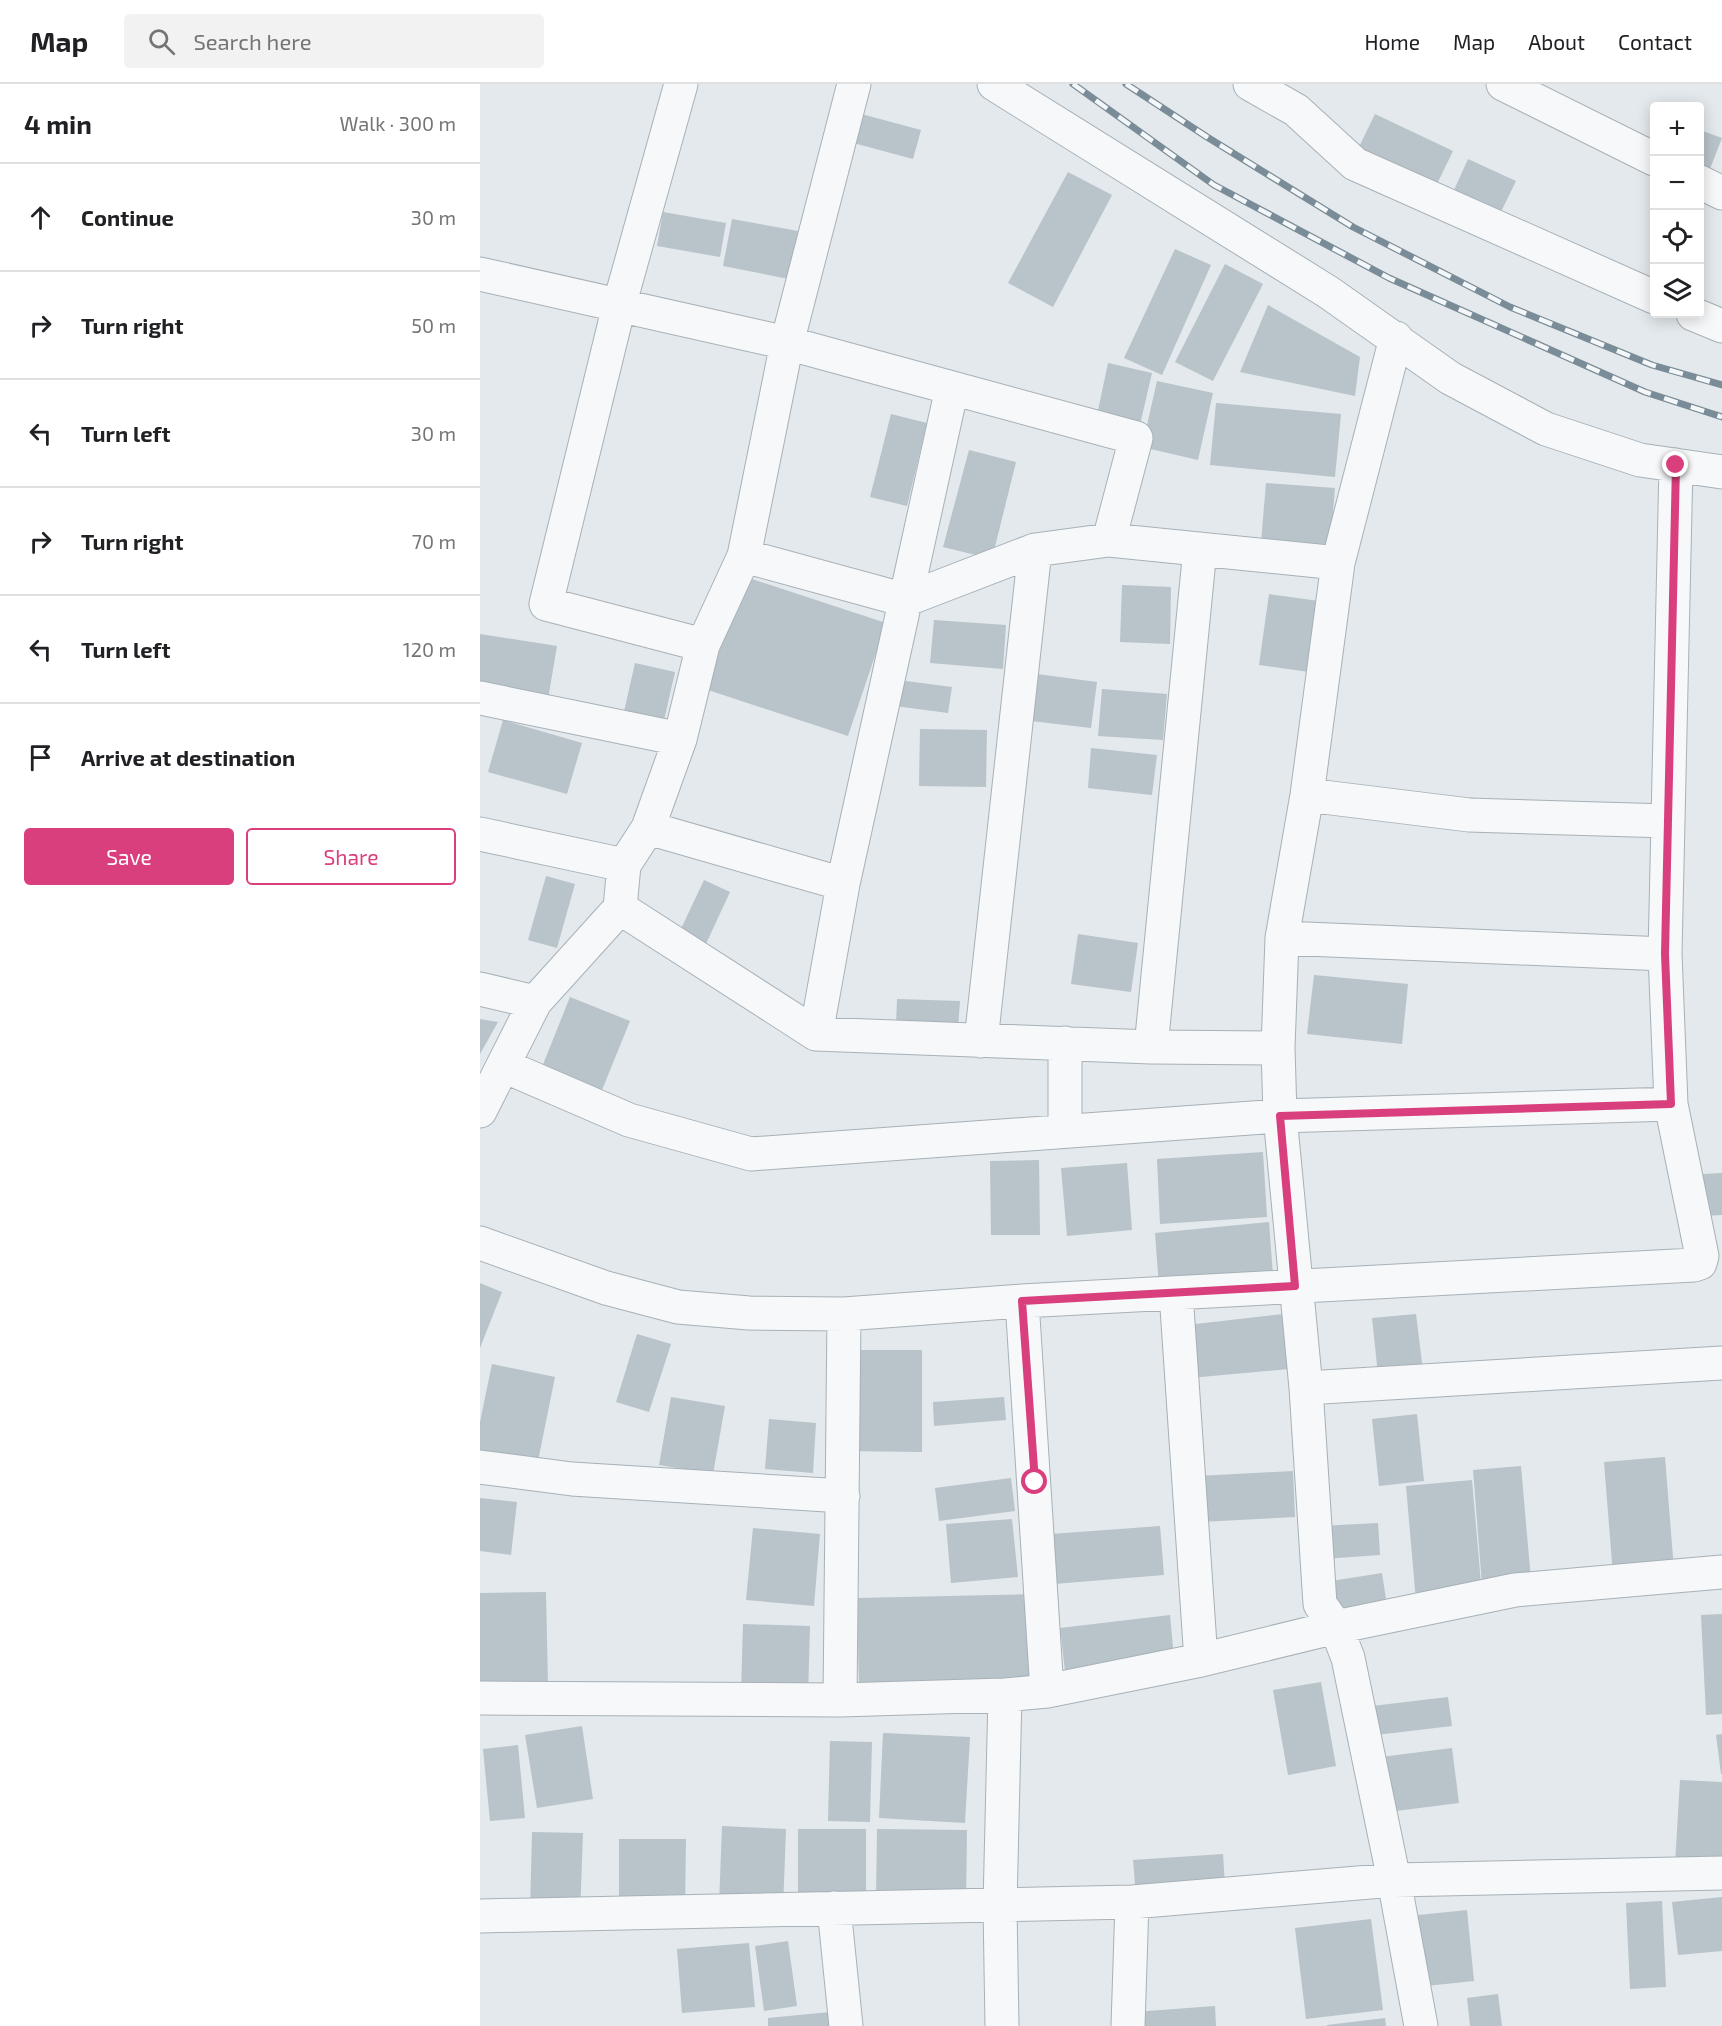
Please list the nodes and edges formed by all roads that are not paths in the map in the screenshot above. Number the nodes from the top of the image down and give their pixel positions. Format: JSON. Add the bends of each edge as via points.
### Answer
{"nodes":[{"id":1,"x":681,"y":84,"type":"edge"},
{"id":2,"x":854,"y":84,"type":"edge"},
{"id":3,"x":994,"y":84,"type":"edge"},
{"id":4,"x":1250,"y":84,"type":"edge"},
{"id":5,"x":1503,"y":84,"type":"edge"},
{"id":6,"x":1299,"y":97,"type":"edge"},
{"id":7,"x":1650,"y":157,"type":"edge"},
{"id":8,"x":1704,"y":184,"type":"edge"},
{"id":9,"x":1722,"y":193,"type":"edge"},
{"id":10,"x":480,"y":274,"type":"edge"},
{"id":11,"x":1650,"y":295,"type":"edge"},
{"id":12,"x":619,"y":306,"type":"junction"},
{"id":13,"x":1703,"y":318,"type":"edge"},
{"id":14,"x":1722,"y":326,"type":"edge"},
{"id":15,"x":1395,"y":338,"type":"junction"},
{"id":16,"x":787,"y":343,"type":"junction"},
{"id":17,"x":952,"y":388,"type":"junction"},
{"id":18,"x":1676,"y":465,"type":"junction"},
{"id":19,"x":1722,"y":472,"type":"edge"},
{"id":20,"x":1109,"y":540,"type":"junction"},
{"id":21,"x":1200,"y":549,"type":"junction"},
{"id":22,"x":1035,"y":550,"type":"junction"},
{"id":23,"x":744,"y":556,"type":"junction"},
{"id":24,"x":1338,"y":563,"type":"junction"},
{"id":25,"x":905,"y":600,"type":"junction"},
{"id":26,"x":703,"y":645,"type":"junction"},
{"id":27,"x":480,"y":698,"type":"edge"},
{"id":28,"x":680,"y":739,"type":"junction"},
{"id":29,"x":1307,"y":795,"type":"junction"},
{"id":30,"x":1668,"y":821,"type":"junction"},
{"id":31,"x":648,"y":828,"type":"junction"},
{"id":32,"x":480,"y":834,"type":"edge"},
{"id":33,"x":624,"y":865,"type":"junction"},
{"id":34,"x":843,"y":884,"type":"junction"},
{"id":35,"x":620,"y":908,"type":"junction"},
{"id":36,"x":1282,"y":938,"type":"junction"},
{"id":37,"x":1665,"y":954,"type":"junction"},
{"id":38,"x":480,"y":989,"type":"edge"},
{"id":39,"x":536,"y":1002,"type":"junction"},
{"id":40,"x":816,"y":1034,"type":"junction"},
{"id":41,"x":981,"y":1041,"type":"junction"},
{"id":42,"x":1065,"y":1044,"type":"junction"},
{"id":43,"x":1151,"y":1047,"type":"junction"},
{"id":44,"x":1278,"y":1048,"type":"junction"},
{"id":45,"x":504,"y":1066,"type":"junction"},
{"id":46,"x":1671,"y":1104,"type":"junction"},
{"id":47,"x":480,"y":1111,"type":"edge"},
{"id":48,"x":1280,"y":1116,"type":"junction"},
{"id":49,"x":1065,"y":1130,"type":"junction"},
{"id":50,"x":480,"y":1243,"type":"edge"},
{"id":51,"x":1295,"y":1286,"type":"junction"},
{"id":52,"x":1176,"y":1293,"type":"junction"},
{"id":53,"x":1022,"y":1301,"type":"junction"},
{"id":54,"x":844,"y":1314,"type":"junction"},
{"id":55,"x":1722,"y":1363,"type":"edge"},
{"id":56,"x":1306,"y":1388,"type":"junction"},
{"id":57,"x":480,"y":1467,"type":"edge"},
{"id":58,"x":843,"y":1496,"type":"junction"},
{"id":59,"x":1722,"y":1572,"type":"edge"},
{"id":60,"x":1336,"y":1627,"type":"junction"},
{"id":61,"x":1201,"y":1660,"type":"junction"},
{"id":62,"x":1047,"y":1691,"type":"junction"},
{"id":63,"x":1005,"y":1695,"type":"junction"},
{"id":64,"x":480,"y":1698,"type":"edge"},
{"id":65,"x":840,"y":1700,"type":"junction"},
{"id":66,"x":1722,"y":1873,"type":"edge"},
{"id":67,"x":1394,"y":1880,"type":"junction"},
{"id":68,"x":1132,"y":1902,"type":"junction"},
{"id":69,"x":1000,"y":1906,"type":"junction"},
{"id":70,"x":834,"y":1908,"type":"junction"},
{"id":71,"x":480,"y":1917,"type":"edge"},
{"id":72,"x":846,"y":2026,"type":"edge"},
{"id":73,"x":1002,"y":2026,"type":"edge"},
{"id":74,"x":1128,"y":2026,"type":"edge"},
{"id":75,"x":1421,"y":2026,"type":"edge"}],
"edges":[{"from":1,"to":12,"type":"street"},
{"from":2,"to":16,"type":"street"},
{"from":3,"to":15,"type":"street","via":[[1328,292]]},
{"from":4,"to":6,"type":"street"},
{"from":5,"to":7,"type":"street"},
{"from":6,"to":11,"type":"street","via":[[1354,164]]},
{"from":8,"to":9,"type":"street"},
{"from":10,"to":12,"type":"street"},
{"from":12,"to":16,"type":"street"},
{"from":12,"to":26,"type":"street","via":[[546,604]]},
{"from":13,"to":14,"type":"street"},
{"from":15,"to":18,"type":"street","via":[[1450,378],[1546,429],[1640,460]]},
{"from":15,"to":24,"type":"street"},
{"from":16,"to":17,"type":"street"},
{"from":16,"to":23,"type":"street"},
{"from":17,"to":20,"type":"street","via":[[1136,438]]},
{"from":17,"to":25,"type":"street"},
{"from":18,"to":19,"type":"street"},
{"from":18,"to":30,"type":"street"},
{"from":20,"to":21,"type":"street"},
{"from":20,"to":22,"type":"street"},
{"from":21,"to":24,"type":"street"},
{"from":21,"to":43,"type":"street"},
{"from":22,"to":25,"type":"street"},
{"from":22,"to":41,"type":"street"},
{"from":23,"to":25,"type":"street"},
{"from":23,"to":26,"type":"street"},
{"from":24,"to":29,"type":"street"},
{"from":25,"to":34,"type":"street"},
{"from":26,"to":28,"type":"street"},
{"from":27,"to":28,"type":"street"},
{"from":28,"to":31,"type":"street"},
{"from":29,"to":30,"type":"street","via":[[1469,815]]},
{"from":29,"to":36,"type":"street"},
{"from":30,"to":37,"type":"street"},
{"from":31,"to":33,"type":"street"},
{"from":31,"to":34,"type":"street"},
{"from":32,"to":33,"type":"street"},
{"from":33,"to":35,"type":"street"},
{"from":34,"to":40,"type":"street"},
{"from":35,"to":39,"type":"street"},
{"from":35,"to":40,"type":"street"},
{"from":36,"to":37,"type":"street"},
{"from":36,"to":44,"type":"street"},
{"from":37,"to":46,"type":"street"},
{"from":38,"to":39,"type":"street"},
{"from":39,"to":45,"type":"street"},
{"from":40,"to":41,"type":"street"},
{"from":41,"to":42,"type":"street"},
{"from":42,"to":43,"type":"street"},
{"from":42,"to":49,"type":"street"},
{"from":43,"to":44,"type":"street"},
{"from":44,"to":48,"type":"street"},
{"from":45,"to":47,"type":"street"},
{"from":45,"to":49,"type":"street","via":[[629,1120],[751,1154]]},
{"from":46,"to":48,"type":"street"},
{"from":46,"to":51,"type":"street","via":[[1700,1263]]},
{"from":48,"to":49,"type":"street"},
{"from":48,"to":51,"type":"street"},
{"from":50,"to":54,"type":"street","via":[[606,1288],[678,1307],[749,1313]]},
{"from":51,"to":52,"type":"street"},
{"from":51,"to":56,"type":"street"},
{"from":52,"to":53,"type":"street"},
{"from":52,"to":61,"type":"street"},
{"from":53,"to":54,"type":"street"},
{"from":53,"to":62,"type":"street"},
{"from":54,"to":58,"type":"street"},
{"from":55,"to":56,"type":"street"},
{"from":56,"to":60,"type":"street","via":[[1320,1604]]},
{"from":57,"to":58,"type":"street","via":[[572,1479]]},
{"from":58,"to":65,"type":"street"},
{"from":59,"to":60,"type":"street","via":[[1515,1590]]},
{"from":60,"to":61,"type":"street"},
{"from":60,"to":67,"type":"street","via":[[1348,1658]]},
{"from":61,"to":62,"type":"street"},
{"from":62,"to":63,"type":"street"},
{"from":63,"to":65,"type":"street"},
{"from":63,"to":69,"type":"street"},
{"from":64,"to":65,"type":"street"},
{"from":66,"to":67,"type":"street"},
{"from":67,"to":68,"type":"street"},
{"from":67,"to":75,"type":"street"},
{"from":68,"to":69,"type":"street"},
{"from":68,"to":74,"type":"street"},
{"from":69,"to":70,"type":"street"},
{"from":69,"to":73,"type":"street"},
{"from":70,"to":71,"type":"street"},
{"from":70,"to":72,"type":"street"}]}
